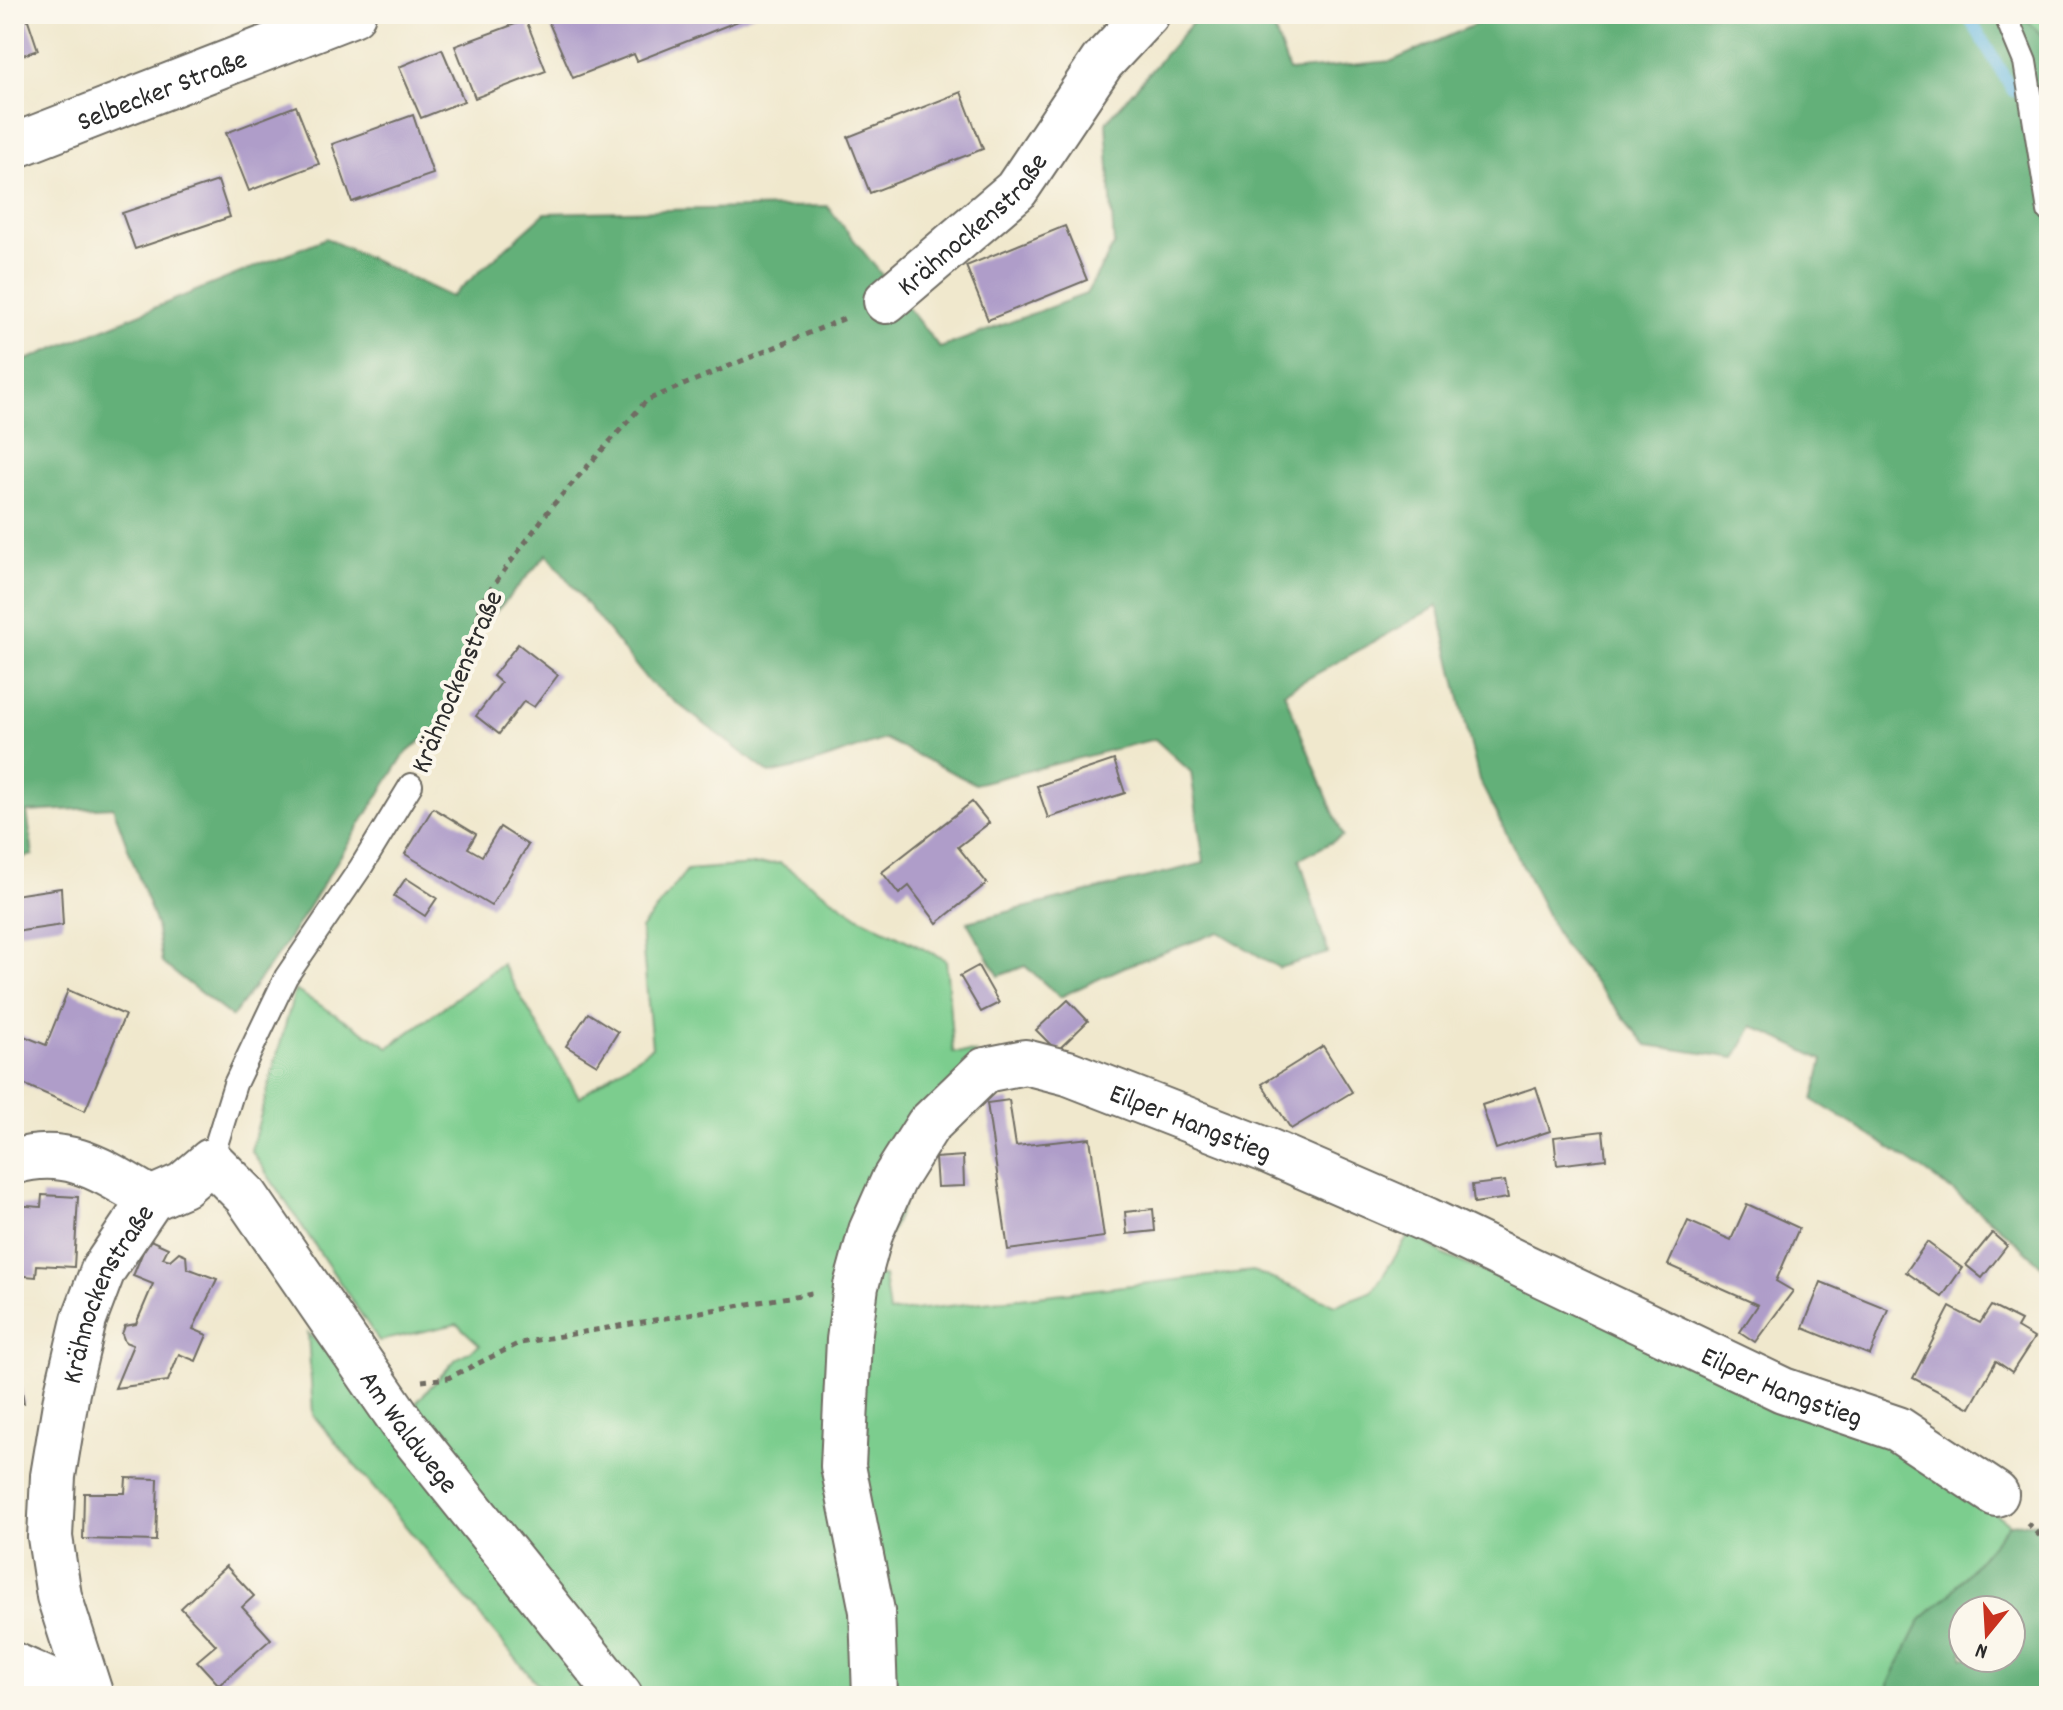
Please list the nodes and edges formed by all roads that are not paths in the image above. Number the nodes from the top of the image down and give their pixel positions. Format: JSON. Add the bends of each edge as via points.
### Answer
{"nodes":[{"id":1,"x":353,"y":14,"type":"edge"},
{"id":2,"x":1147,"y":14,"type":"edge"},
{"id":3,"x":2005,"y":14,"type":"edge"},
{"id":4,"x":14,"y":146,"type":"edge"},
{"id":5,"x":2049,"y":211,"type":"edge"},
{"id":6,"x":886,"y":301,"type":"road end"},
{"id":7,"x":411,"y":785,"type":"road end"},
{"id":8,"x":211,"y":1161,"type":"junction"},
{"id":9,"x":14,"y":1162,"type":"edge"},
{"id":10,"x":151,"y":1199,"type":"junction"},
{"id":11,"x":1996,"y":1494,"type":"dead end"},
{"id":12,"x":14,"y":1665,"type":"edge"},
{"id":13,"x":84,"y":1696,"type":"edge"},
{"id":14,"x":91,"y":1696,"type":"edge"},
{"id":15,"x":620,"y":1696,"type":"edge"},
{"id":16,"x":875,"y":1696,"type":"edge"}],
"edges":[{"from":1,"to":4,"type":"street","name":"Selbecker Straße"},
{"from":2,"to":6,"type":"street","name":"Krähnockenstraße","via":[[1102,62],[1016,190]]},
{"from":3,"to":5,"type":"lane","via":[[2025,62]]},
{"from":7,"to":8,"type":"lane","name":"Krähnockenstraße","via":[[286,977],[235,1084]]},
{"from":8,"to":10,"type":"street","name":"Krähnockenstraße","via":[[183,1185]]},
{"from":8,"to":15,"type":"street","name":"Am Waldwege","via":[[246,1196],[405,1427]]},
{"from":9,"to":10,"type":"street","via":[[41,1154],[72,1158]]},
{"from":10,"to":14,"type":"street","name":"Krähnockenstraße","via":[[103,1270],[84,1320],[53,1476],[50,1537],[59,1596]]},
{"from":11,"to":16,"type":"street","name":"Eilper Hangstieg","via":[[1898,1429],[1783,1390],[1427,1220],[1266,1150],[1068,1073],[1025,1062],[985,1070],[928,1125],[894,1179],[871,1231],[856,1286],[843,1466],[872,1611]]},
{"from":12,"to":13,"type":"street"}]}
